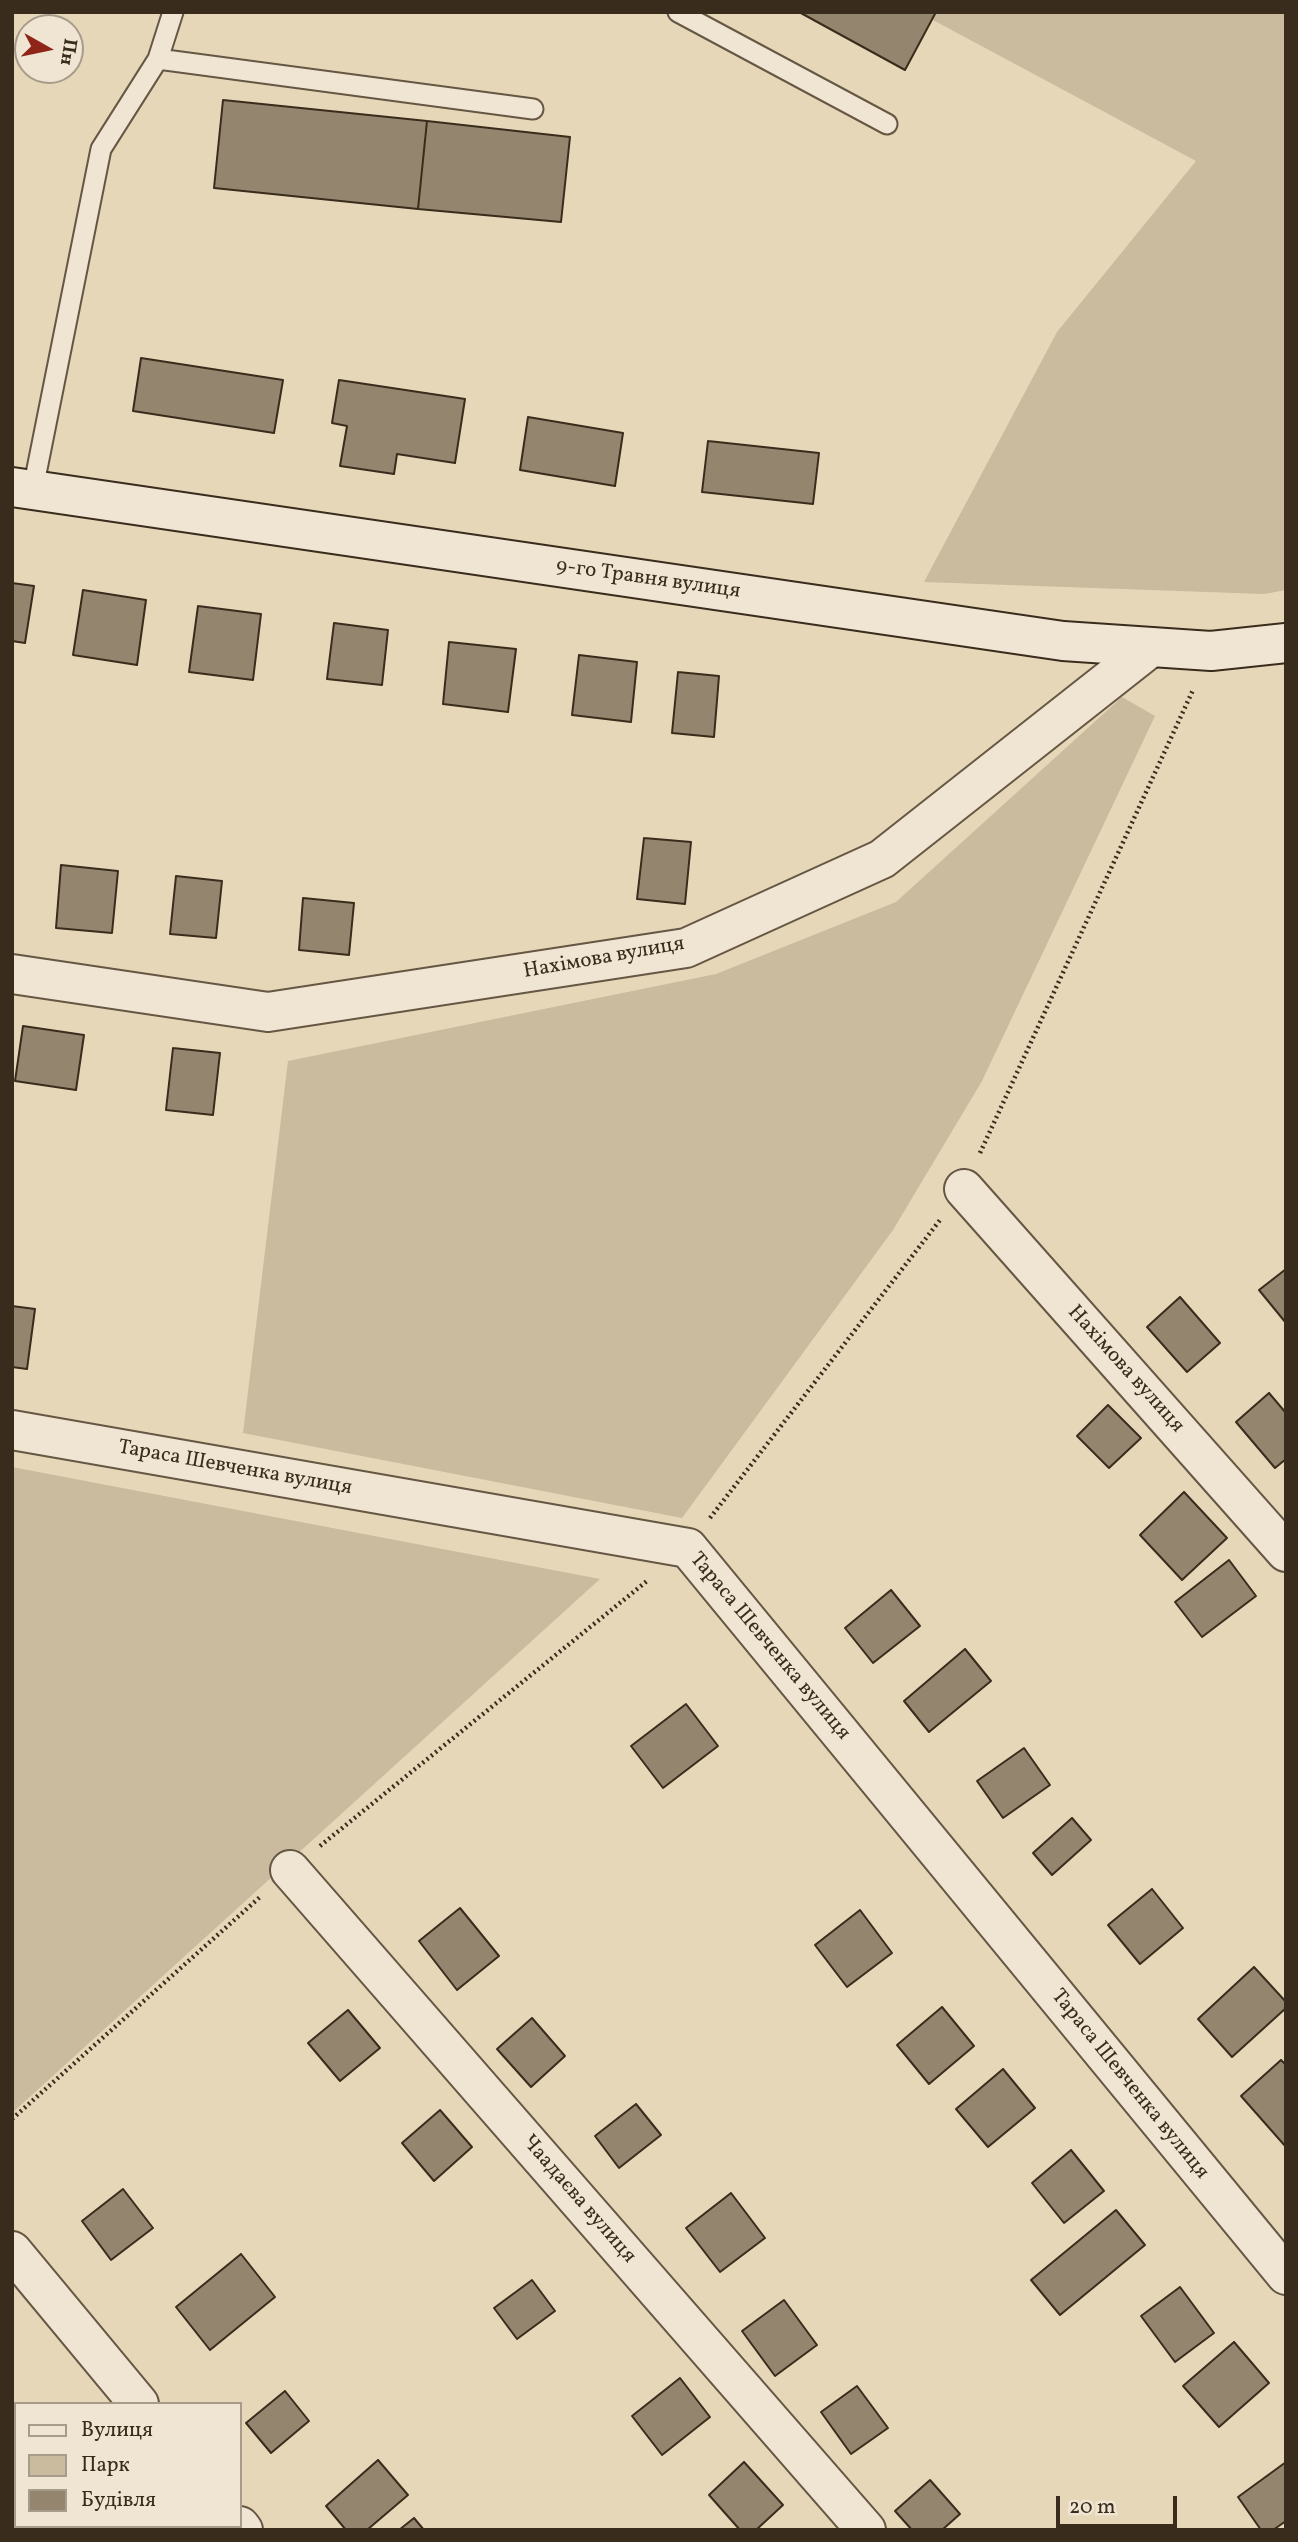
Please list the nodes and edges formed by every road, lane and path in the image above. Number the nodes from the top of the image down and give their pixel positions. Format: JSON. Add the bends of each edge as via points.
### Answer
{"nodes":[{"id":1,"x":173,"y":12,"type":"edge"},
{"id":2,"x":678,"y":12,"type":"edge"},
{"id":3,"x":158,"y":59,"type":"junction"},
{"id":4,"x":533,"y":109,"type":"dead end"},
{"id":5,"x":887,"y":124,"type":"dead end"},
{"id":6,"x":22,"y":488,"type":"edge"},
{"id":7,"x":1286,"y":643,"type":"edge"},
{"id":8,"x":1151,"y":647,"type":"junction"},
{"id":9,"x":1211,"y":651,"type":"junction"},
{"id":10,"x":12,"y":974,"type":"edge"},
{"id":11,"x":964,"y":1189,"type":"junction"},
{"id":12,"x":12,"y":1430,"type":"edge"},
{"id":13,"x":688,"y":1548,"type":"junction"},
{"id":14,"x":1286,"y":1552,"type":"edge"},
{"id":15,"x":290,"y":1870,"type":"junction"},
{"id":16,"x":12,"y":2119,"type":"edge"},
{"id":17,"x":12,"y":2251,"type":"edge"},
{"id":18,"x":1286,"y":2275,"type":"edge"},
{"id":19,"x":137,"y":2402,"type":"edge"},
{"id":20,"x":866,"y":2530,"type":"edge"}],
"edges":[{"from":1,"to":3,"type":"lane"},
{"from":2,"to":5,"type":"lane"},
{"from":3,"to":4,"type":"lane"},
{"from":3,"to":6,"type":"lane","via":[[101,149]]},
{"from":6,"to":8,"type":"street","name":"9-го Травня вулиця","via":[[1050,639]]},
{"from":7,"to":9,"type":"street","name":"9-го Травня вулиця"},
{"from":8,"to":9,"type":"street","name":"9-го Травня вулиця"},
{"from":8,"to":10,"type":"street","name":"Нахімова вулиця","via":[[882,859],[686,948],[268,1012]]},
{"from":9,"to":11,"type":"path"},
{"from":11,"to":13,"type":"path"},
{"from":11,"to":14,"type":"street","name":"Нахімова вулиця"},
{"from":12,"to":13,"type":"street","name":"Тараса Шевченка вулиця"},
{"from":13,"to":15,"type":"path"},
{"from":13,"to":18,"type":"street","name":"Тараса Шевченка вулиця"},
{"from":15,"to":16,"type":"path"},
{"from":15,"to":20,"type":"street","name":"Чаадаєва вулиця"},
{"from":17,"to":19,"type":"street"}]}
